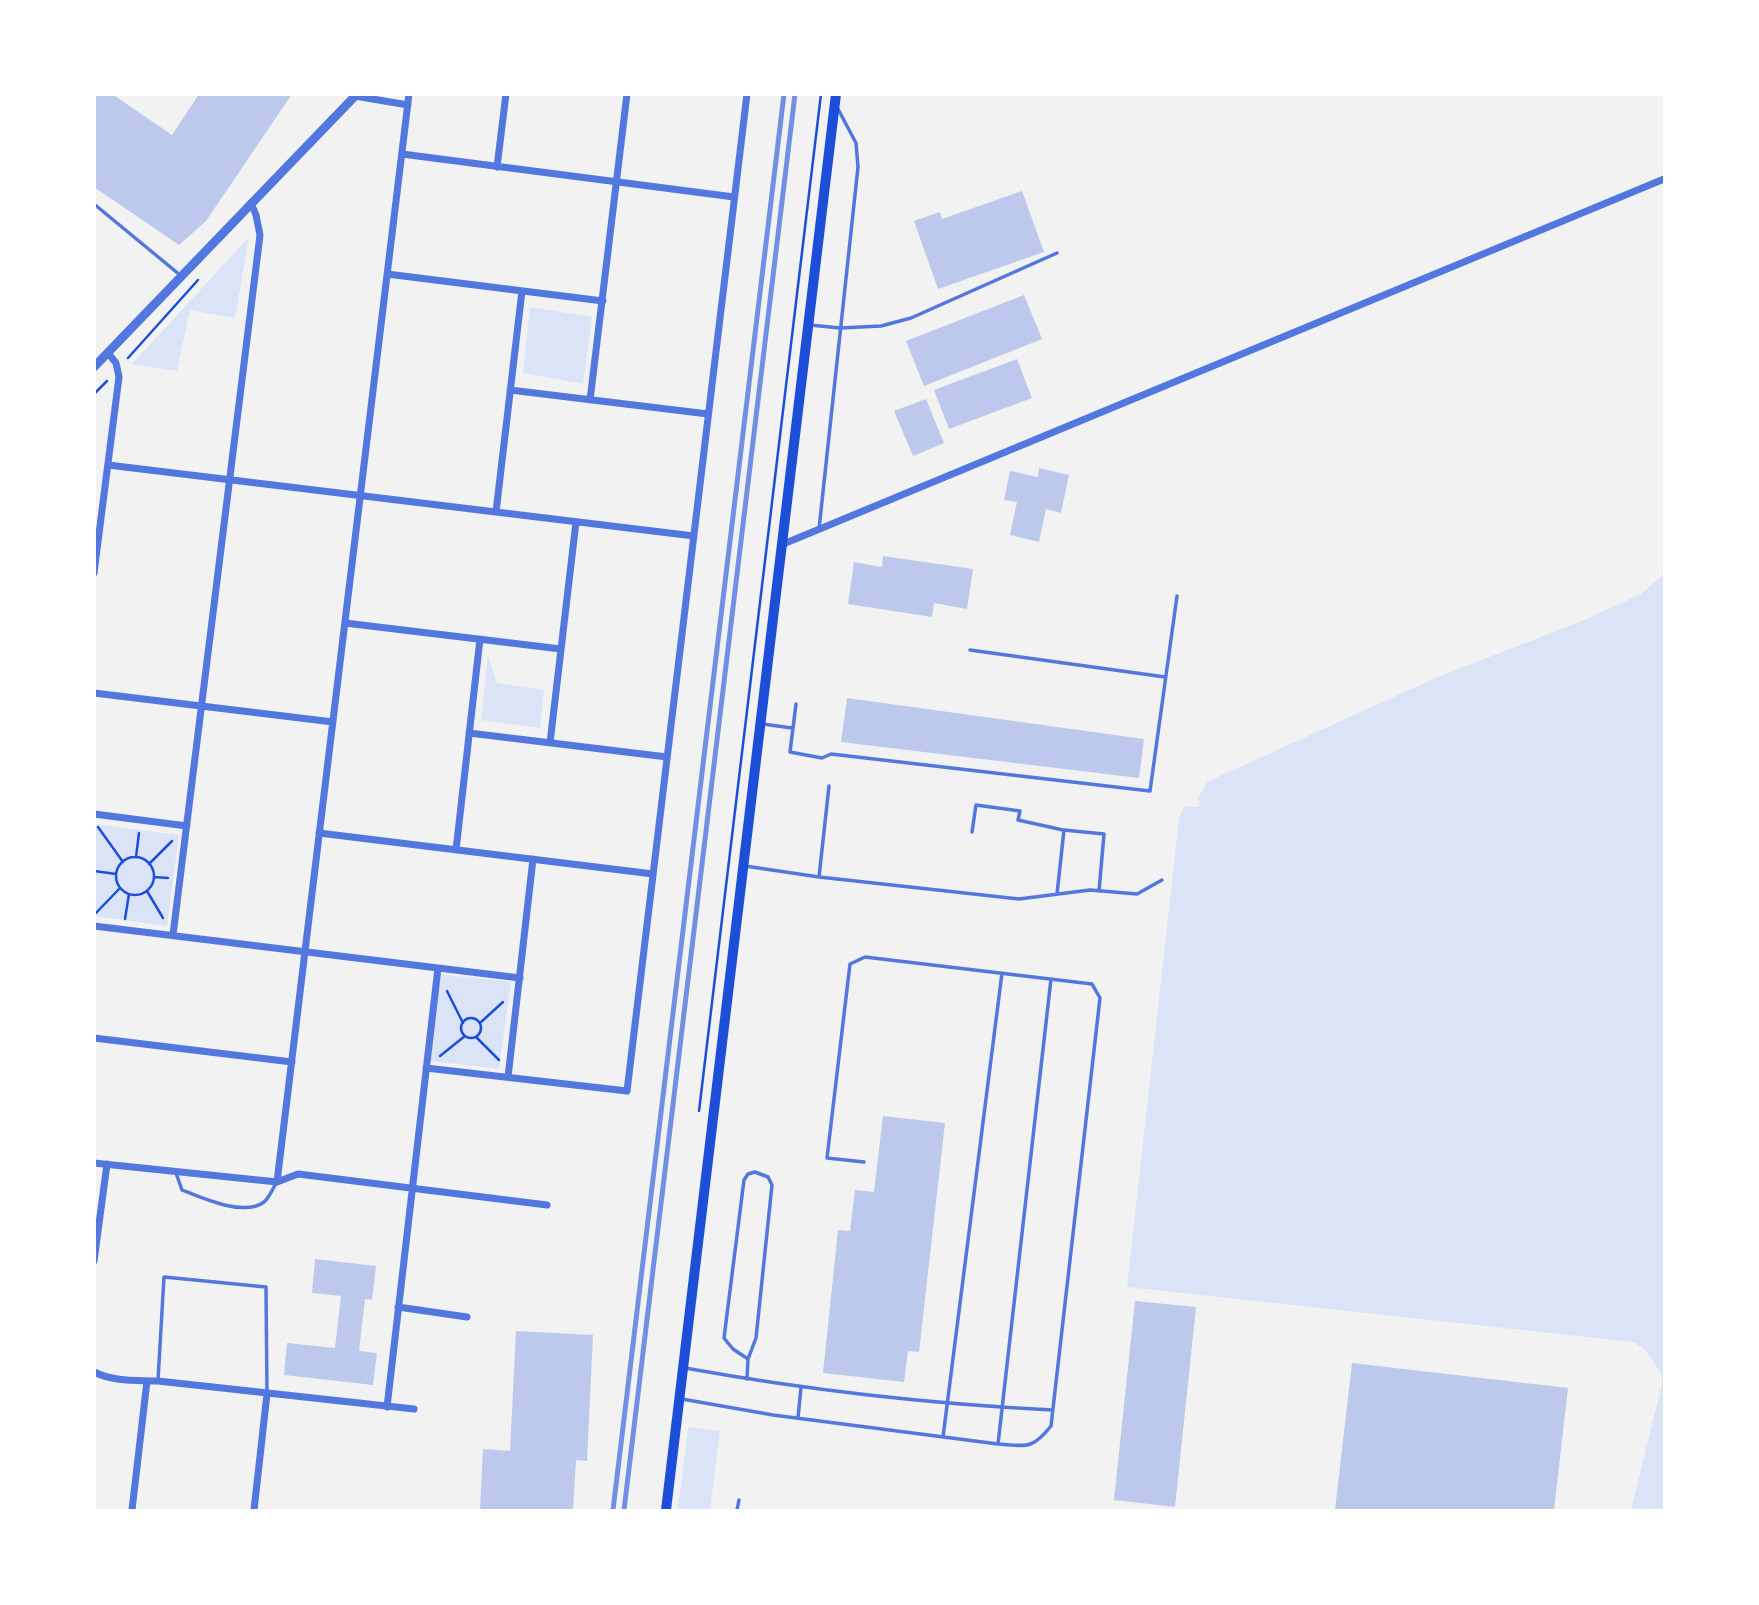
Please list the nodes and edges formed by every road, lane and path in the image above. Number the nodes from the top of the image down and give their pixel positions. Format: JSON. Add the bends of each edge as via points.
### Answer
{"nodes":[{"id":1,"x":409,"y":94,"type":"edge"},
{"id":2,"x":506,"y":94,"type":"edge"},
{"id":3,"x":627,"y":94,"type":"edge"},
{"id":4,"x":747,"y":94,"type":"edge"},
{"id":5,"x":821,"y":94,"type":"edge"},
{"id":6,"x":356,"y":95,"type":"edge"},
{"id":7,"x":836,"y":100,"type":"edge"},
{"id":8,"x":408,"y":105,"type":"junction"},
{"id":9,"x":402,"y":154,"type":"junction"},
{"id":10,"x":497,"y":167,"type":"junction"},
{"id":11,"x":1664,"y":179,"type":"edge"},
{"id":12,"x":618,"y":183,"type":"junction"},
{"id":13,"x":734,"y":197,"type":"junction"},
{"id":14,"x":251,"y":203,"type":"junction"},
{"id":15,"x":94,"y":204,"type":"edge"},
{"id":16,"x":1057,"y":253,"type":"dead end"},
{"id":17,"x":387,"y":274,"type":"junction"},
{"id":18,"x":181,"y":276,"type":"junction"},
{"id":19,"x":522,"y":291,"type":"junction"},
{"id":20,"x":603,"y":301,"type":"junction"},
{"id":21,"x":808,"y":325,"type":"junction"},
{"id":22,"x":840,"y":328,"type":"junction"},
{"id":23,"x":108,"y":353,"type":"junction"},
{"id":24,"x":94,"y":367,"type":"edge"},
{"id":25,"x":510,"y":390,"type":"junction"},
{"id":26,"x":590,"y":400,"type":"junction"},
{"id":27,"x":708,"y":414,"type":"junction"},
{"id":28,"x":108,"y":465,"type":"junction"},
{"id":29,"x":229,"y":480,"type":"junction"},
{"id":30,"x":360,"y":495,"type":"junction"},
{"id":31,"x":496,"y":512,"type":"junction"},
{"id":32,"x":576,"y":522,"type":"junction"},
{"id":33,"x":819,"y":529,"type":"junction"},
{"id":34,"x":694,"y":536,"type":"junction"},
{"id":35,"x":781,"y":545,"type":"junction"},
{"id":36,"x":94,"y":573,"type":"edge"},
{"id":37,"x":1177,"y":596,"type":"dead end"},
{"id":38,"x":345,"y":623,"type":"junction"},
{"id":39,"x":480,"y":639,"type":"junction"},
{"id":40,"x":561,"y":649,"type":"junction"},
{"id":41,"x":970,"y":650,"type":"dead end"},
{"id":42,"x":1165,"y":677,"type":"junction"},
{"id":43,"x":94,"y":693,"type":"edge"},
{"id":44,"x":796,"y":704,"type":"dead end"},
{"id":45,"x":201,"y":706,"type":"junction"},
{"id":46,"x":333,"y":722,"type":"junction"},
{"id":47,"x":761,"y":724,"type":"junction"},
{"id":48,"x":792,"y":729,"type":"junction"},
{"id":49,"x":469,"y":733,"type":"junction"},
{"id":50,"x":550,"y":743,"type":"junction"},
{"id":51,"x":667,"y":757,"type":"junction"},
{"id":52,"x":829,"y":786,"type":"dead end"},
{"id":53,"x":94,"y":814,"type":"edge"},
{"id":54,"x":141,"y":820,"type":"junction"},
{"id":55,"x":94,"y":822,"type":"edge"},
{"id":56,"x":187,"y":825,"type":"junction"},
{"id":57,"x":1064,"y":830,"type":"junction"},
{"id":58,"x":972,"y":832,"type":"dead end"},
{"id":59,"x":319,"y":833,"type":"junction"},
{"id":60,"x":456,"y":850,"type":"junction"},
{"id":61,"x":136,"y":857,"type":"junction"},
{"id":62,"x":533,"y":859,"type":"junction"},
{"id":63,"x":123,"y":862,"type":"junction"},
{"id":64,"x":149,"y":863,"type":"junction"},
{"id":65,"x":745,"y":866,"type":"junction"},
{"id":66,"x":94,"y":871,"type":"edge"},
{"id":67,"x":116,"y":874,"type":"junction"},
{"id":68,"x":653,"y":874,"type":"junction"},
{"id":69,"x":818,"y":877,"type":"junction"},
{"id":70,"x":1162,"y":880,"type":"dead end"},
{"id":71,"x":120,"y":888,"type":"junction"},
{"id":72,"x":147,"y":891,"type":"junction"},
{"id":73,"x":1098,"y":892,"type":"junction"},
{"id":74,"x":129,"y":894,"type":"junction"},
{"id":75,"x":1058,"y":894,"type":"junction"},
{"id":76,"x":94,"y":915,"type":"edge"},
{"id":77,"x":94,"y":926,"type":"edge"},
{"id":78,"x":124,"y":929,"type":"junction"},
{"id":79,"x":173,"y":935,"type":"junction"},
{"id":80,"x":305,"y":951,"type":"junction"},
{"id":81,"x":438,"y":969,"type":"junction"},
{"id":82,"x":1002,"y":973,"type":"junction"},
{"id":83,"x":520,"y":978,"type":"junction"},
{"id":84,"x":1051,"y":979,"type":"junction"},
{"id":85,"x":518,"y":988,"type":"junction"},
{"id":86,"x":463,"y":1023,"type":"junction"},
{"id":87,"x":480,"y":1023,"type":"junction"},
{"id":88,"x":465,"y":1036,"type":"junction"},
{"id":89,"x":477,"y":1037,"type":"junction"},
{"id":90,"x":94,"y":1038,"type":"edge"},
{"id":91,"x":292,"y":1062,"type":"junction"},
{"id":92,"x":426,"y":1068,"type":"junction"},
{"id":93,"x":509,"y":1074,"type":"junction"},
{"id":94,"x":698,"y":1122,"type":"dead end"},
{"id":95,"x":864,"y":1162,"type":"dead end"},
{"id":96,"x":94,"y":1163,"type":"edge"},
{"id":97,"x":107,"y":1164,"type":"junction"},
{"id":98,"x":176,"y":1172,"type":"junction"},
{"id":99,"x":277,"y":1182,"type":"junction"},
{"id":100,"x":412,"y":1188,"type":"junction"},
{"id":101,"x":547,"y":1205,"type":"dead end"},
{"id":102,"x":94,"y":1261,"type":"edge"},
{"id":103,"x":398,"y":1307,"type":"junction"},
{"id":104,"x":467,"y":1317,"type":"dead end"},
{"id":105,"x":748,"y":1359,"type":"junction"},
{"id":106,"x":683,"y":1368,"type":"junction"},
{"id":107,"x":94,"y":1372,"type":"edge"},
{"id":108,"x":747,"y":1379,"type":"junction"},
{"id":109,"x":147,"y":1381,"type":"junction"},
{"id":110,"x":158,"y":1381,"type":"junction"},
{"id":111,"x":801,"y":1387,"type":"junction"},
{"id":112,"x":267,"y":1394,"type":"junction"},
{"id":113,"x":680,"y":1398,"type":"junction"},
{"id":114,"x":947,"y":1403,"type":"junction"},
{"id":115,"x":387,"y":1406,"type":"junction"},
{"id":116,"x":1001,"y":1408,"type":"junction"},
{"id":117,"x":414,"y":1409,"type":"dead end"},
{"id":118,"x":1053,"y":1410,"type":"junction"},
{"id":119,"x":798,"y":1418,"type":"junction"},
{"id":120,"x":943,"y":1437,"type":"junction"},
{"id":121,"x":998,"y":1444,"type":"junction"},
{"id":122,"x":739,"y":1500,"type":"dead end"},
{"id":123,"x":132,"y":1510,"type":"edge"},
{"id":124,"x":254,"y":1510,"type":"edge"},
{"id":125,"x":666,"y":1510,"type":"edge"},
{"id":126,"x":737,"y":1510,"type":"edge"}],
"edges":[{"from":1,"to":8,"type":"street"},
{"from":2,"to":10,"type":"street"},
{"from":3,"to":12,"type":"street"},
{"from":4,"to":13,"type":"street"},
{"from":5,"to":94,"type":"path"},
{"from":6,"to":8,"type":"street"},
{"from":6,"to":14,"type":"street"},
{"from":7,"to":21,"type":"main road"},
{"from":7,"to":22,"type":"lane","via":[[856,143],[858,167]]},
{"from":8,"to":9,"type":"street"},
{"from":9,"to":10,"type":"street"},
{"from":9,"to":17,"type":"street"},
{"from":10,"to":12,"type":"street"},
{"from":11,"to":33,"type":"street"},
{"from":12,"to":13,"type":"street"},
{"from":12,"to":20,"type":"street"},
{"from":13,"to":27,"type":"street"},
{"from":14,"to":18,"type":"street"},
{"from":14,"to":29,"type":"street","via":[[260,235]]},
{"from":15,"to":18,"type":"lane"},
{"from":16,"to":22,"type":"lane","via":[[911,318],[881,326]]},
{"from":17,"to":19,"type":"street"},
{"from":17,"to":30,"type":"street"},
{"from":18,"to":23,"type":"street"},
{"from":19,"to":20,"type":"street"},
{"from":19,"to":25,"type":"street"},
{"from":20,"to":26,"type":"street"},
{"from":21,"to":22,"type":"lane"},
{"from":21,"to":35,"type":"main road"},
{"from":22,"to":33,"type":"lane"},
{"from":23,"to":24,"type":"street"},
{"from":23,"to":28,"type":"street","via":[[119,377]]},
{"from":25,"to":26,"type":"street"},
{"from":25,"to":31,"type":"street"},
{"from":26,"to":27,"type":"street"},
{"from":27,"to":34,"type":"street"},
{"from":28,"to":29,"type":"street"},
{"from":28,"to":36,"type":"street"},
{"from":29,"to":30,"type":"street"},
{"from":29,"to":45,"type":"street"},
{"from":30,"to":31,"type":"street"},
{"from":30,"to":38,"type":"street"},
{"from":31,"to":32,"type":"street"},
{"from":32,"to":34,"type":"street"},
{"from":32,"to":40,"type":"street"},
{"from":33,"to":35,"type":"street"},
{"from":34,"to":51,"type":"street"},
{"from":35,"to":47,"type":"main road"},
{"from":37,"to":42,"type":"lane"},
{"from":38,"to":39,"type":"street"},
{"from":38,"to":46,"type":"street"},
{"from":39,"to":40,"type":"street"},
{"from":39,"to":49,"type":"street"},
{"from":40,"to":50,"type":"street"},
{"from":41,"to":42,"type":"lane"},
{"from":42,"to":48,"type":"lane","via":[[1150,791],[831,754],[822,758],[790,752]]},
{"from":43,"to":45,"type":"street"},
{"from":44,"to":48,"type":"lane"},
{"from":45,"to":46,"type":"street"},
{"from":45,"to":56,"type":"street"},
{"from":46,"to":59,"type":"street"},
{"from":47,"to":48,"type":"lane"},
{"from":47,"to":65,"type":"main road"},
{"from":49,"to":50,"type":"street"},
{"from":49,"to":60,"type":"street"},
{"from":50,"to":51,"type":"street"},
{"from":51,"to":68,"type":"street"},
{"from":52,"to":69,"type":"lane"},
{"from":53,"to":54,"type":"street"},
{"from":54,"to":56,"type":"street"},
{"from":54,"to":61,"type":"path"},
{"from":55,"to":63,"type":"path"},
{"from":56,"to":64,"type":"path"},
{"from":56,"to":79,"type":"street"},
{"from":57,"to":58,"type":"lane","via":[[1018,820],[1020,811],[976,805]]},
{"from":57,"to":73,"type":"lane","via":[[1104,834]]},
{"from":57,"to":75,"type":"lane"},
{"from":59,"to":60,"type":"street"},
{"from":59,"to":80,"type":"street"},
{"from":60,"to":62,"type":"street"},
{"from":61,"to":63,"type":"path"},
{"from":61,"to":64,"type":"path"},
{"from":62,"to":68,"type":"street"},
{"from":62,"to":83,"type":"street"},
{"from":63,"to":67,"type":"path"},
{"from":64,"to":72,"type":"path","via":[[154,881]]},
{"from":65,"to":69,"type":"lane"},
{"from":65,"to":106,"type":"main road"},
{"from":66,"to":67,"type":"path"},
{"from":67,"to":71,"type":"path"},
{"from":68,"to":93,"type":"street","via":[[627,1091]]},
{"from":69,"to":75,"type":"lane","via":[[1019,899]]},
{"from":70,"to":73,"type":"lane","via":[[1137,894]]},
{"from":71,"to":74,"type":"path"},
{"from":71,"to":76,"type":"path"},
{"from":72,"to":74,"type":"path"},
{"from":72,"to":79,"type":"path"},
{"from":73,"to":75,"type":"lane"},
{"from":74,"to":78,"type":"path"},
{"from":77,"to":78,"type":"street"},
{"from":78,"to":79,"type":"street"},
{"from":79,"to":80,"type":"street"},
{"from":80,"to":81,"type":"street"},
{"from":80,"to":91,"type":"street"},
{"from":81,"to":83,"type":"street"},
{"from":81,"to":86,"type":"path"},
{"from":81,"to":92,"type":"street"},
{"from":82,"to":84,"type":"lane"},
{"from":82,"to":95,"type":"lane","via":[[865,957],[850,964],[827,1158]]},
{"from":82,"to":114,"type":"lane"},
{"from":83,"to":85,"type":"street"},
{"from":84,"to":116,"type":"lane"},
{"from":84,"to":118,"type":"lane","via":[[1092,984],[1100,998]]},
{"from":85,"to":87,"type":"path"},
{"from":85,"to":93,"type":"street"},
{"from":86,"to":87,"type":"path","via":[[471,1018]]},
{"from":86,"to":88,"type":"path"},
{"from":87,"to":89,"type":"path"},
{"from":88,"to":89,"type":"path"},
{"from":88,"to":92,"type":"path"},
{"from":89,"to":93,"type":"path"},
{"from":90,"to":91,"type":"street"},
{"from":91,"to":99,"type":"street"},
{"from":92,"to":93,"type":"street"},
{"from":92,"to":100,"type":"street"},
{"from":96,"to":97,"type":"street"},
{"from":97,"to":98,"type":"street"},
{"from":97,"to":102,"type":"street"},
{"from":98,"to":99,"type":"street"},
{"from":98,"to":99,"type":"lane","via":[[182,1190],[252,1208],[265,1201]]},
{"from":99,"to":100,"type":"street","via":[[298,1174]]},
{"from":100,"to":101,"type":"street"},
{"from":100,"to":103,"type":"street"},
{"from":103,"to":104,"type":"street"},
{"from":103,"to":115,"type":"street"},
{"from":105,"to":105,"type":"lane","via":[[724,1338],[744,1180],[755,1172],[768,1177],[772,1185],[756,1338]]},
{"from":105,"to":108,"type":"lane"},
{"from":106,"to":108,"type":"lane"},
{"from":106,"to":113,"type":"main road"},
{"from":107,"to":109,"type":"street"},
{"from":108,"to":111,"type":"lane"},
{"from":109,"to":110,"type":"street"},
{"from":109,"to":123,"type":"street"},
{"from":110,"to":112,"type":"street"},
{"from":110,"to":112,"type":"lane","via":[[164,1277],[266,1287]]},
{"from":111,"to":114,"type":"lane"},
{"from":111,"to":119,"type":"lane"},
{"from":112,"to":115,"type":"street"},
{"from":112,"to":124,"type":"street"},
{"from":113,"to":119,"type":"lane"},
{"from":113,"to":125,"type":"main road"},
{"from":114,"to":116,"type":"lane"},
{"from":114,"to":120,"type":"lane"},
{"from":115,"to":117,"type":"street"},
{"from":116,"to":118,"type":"lane"},
{"from":116,"to":121,"type":"lane"},
{"from":118,"to":121,"type":"lane","via":[[1051,1426],[1029,1446]]},
{"from":119,"to":120,"type":"lane"},
{"from":120,"to":121,"type":"lane"},
{"from":122,"to":126,"type":"lane"}]}
